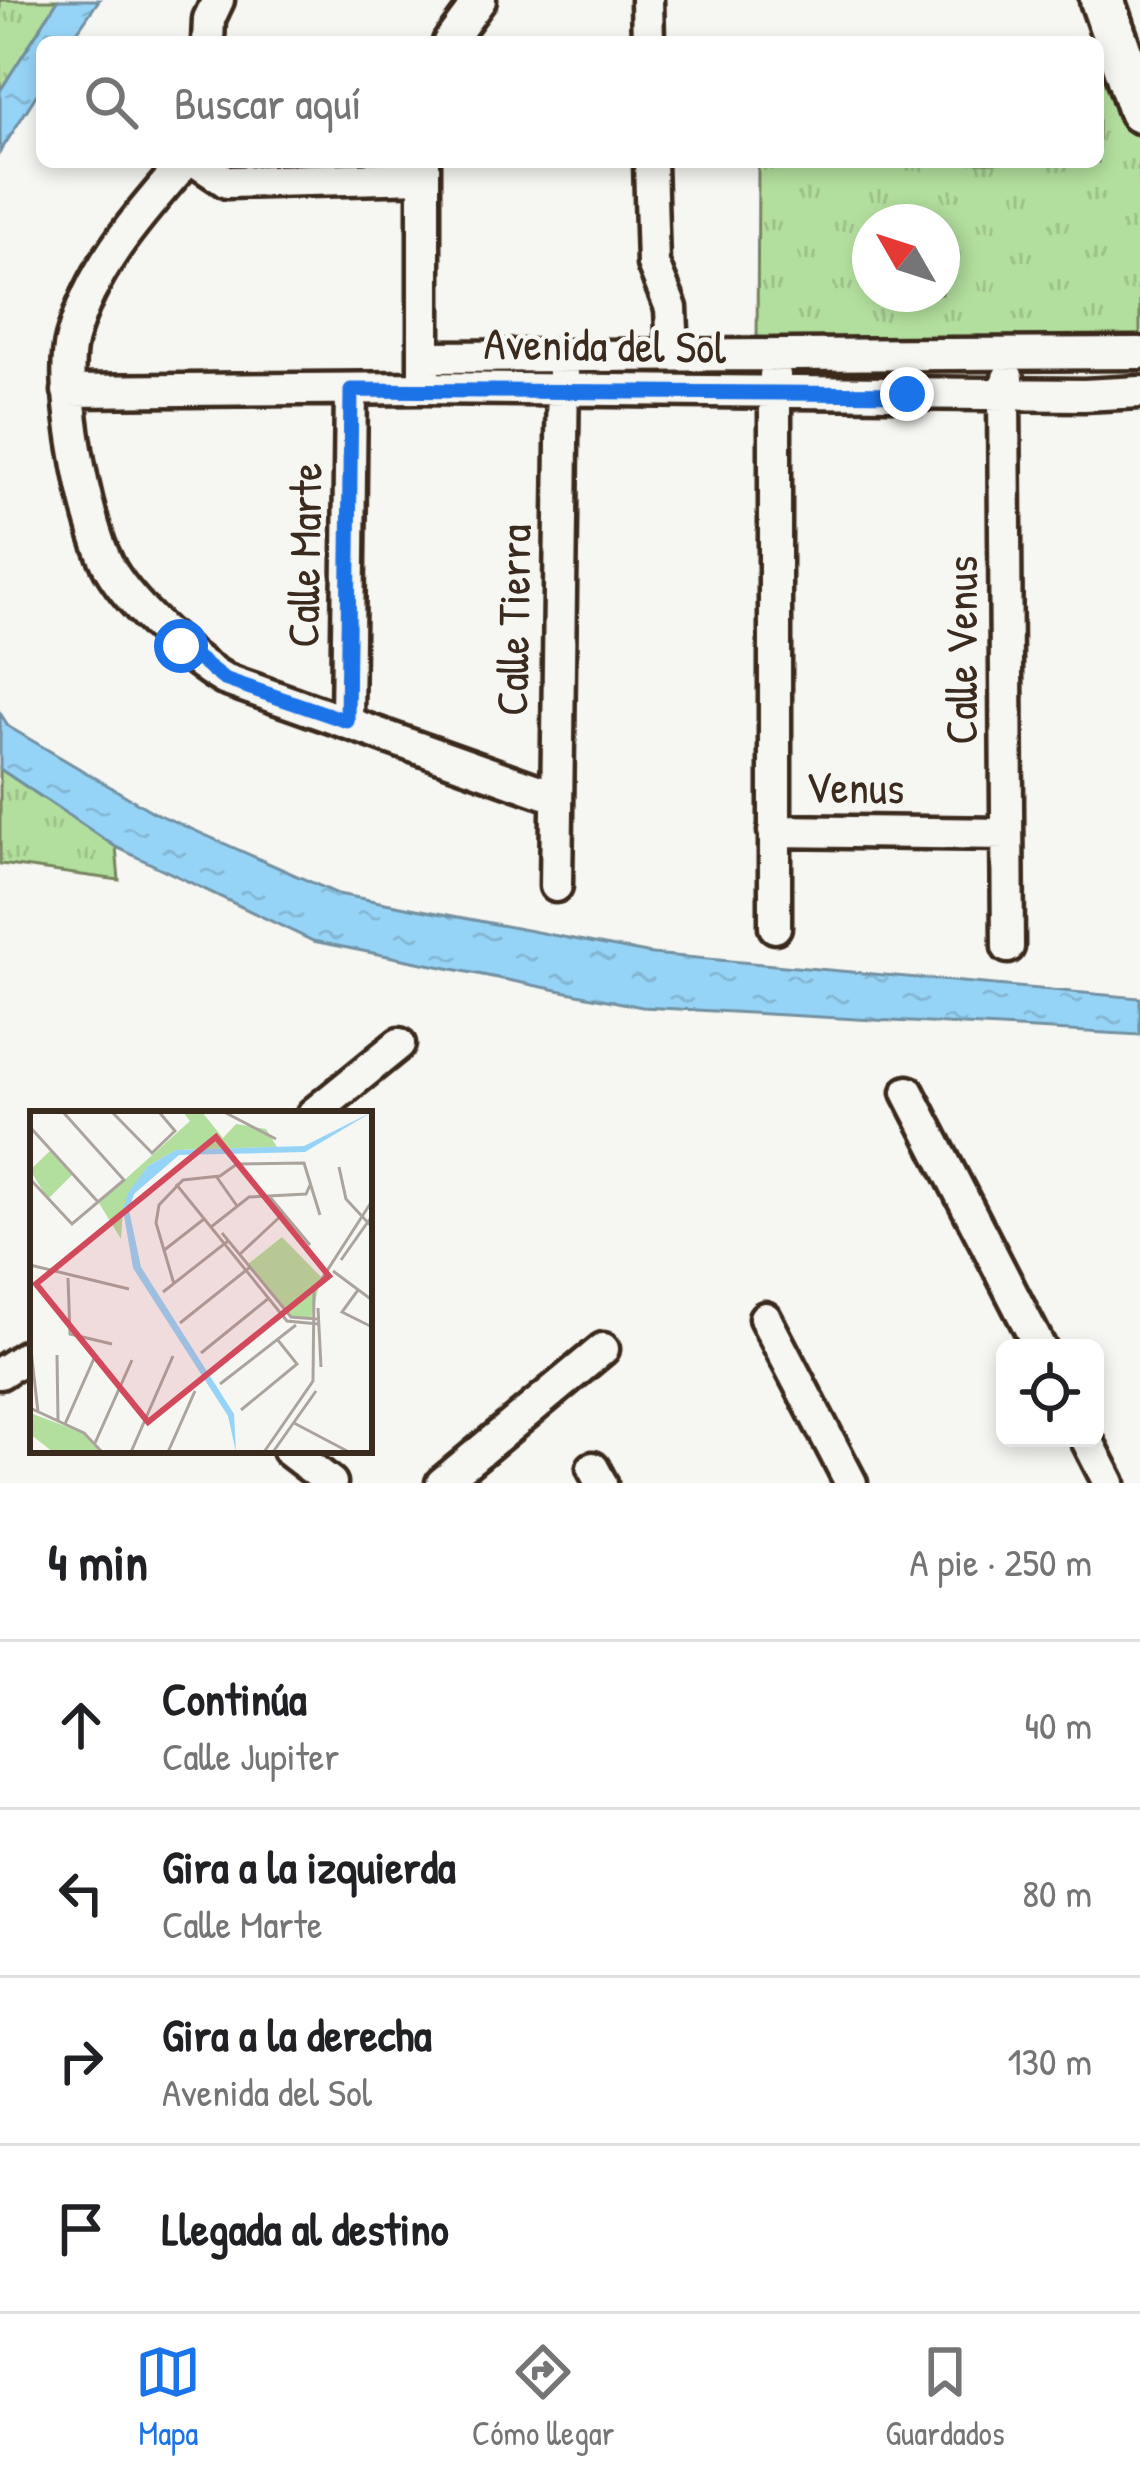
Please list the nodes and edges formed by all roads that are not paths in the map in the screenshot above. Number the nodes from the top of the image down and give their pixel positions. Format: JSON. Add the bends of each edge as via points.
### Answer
{"nodes":[{"id":1,"x":218,"y":0,"type":"edge"},
{"id":2,"x":480,"y":0,"type":"edge"},
{"id":3,"x":647,"y":0,"type":"edge"},
{"id":4,"x":1102,"y":0,"type":"edge"},
{"id":5,"x":208,"y":36,"type":"edge"},
{"id":6,"x":453,"y":36,"type":"edge"},
{"id":7,"x":648,"y":36,"type":"edge"},
{"id":8,"x":1140,"y":111,"type":"edge"},
{"id":9,"x":180,"y":168,"type":"edge"},
{"id":10,"x":206,"y":168,"type":"edge"},
{"id":11,"x":650,"y":168,"type":"edge"},
{"id":12,"x":424,"y":170,"type":"edge"},
{"id":13,"x":1140,"y":353,"type":"edge"},
{"id":14,"x":563,"y":354,"type":"junction"},
{"id":15,"x":673,"y":354,"type":"junction"},
{"id":16,"x":1014,"y":354,"type":"junction"},
{"id":17,"x":778,"y":355,"type":"junction"},
{"id":18,"x":424,"y":372,"type":"junction"},
{"id":19,"x":561,"y":389,"type":"junction"},
{"id":20,"x":351,"y":390,"type":"junction"},
{"id":21,"x":68,"y":391,"type":"junction"},
{"id":22,"x":775,"y":392,"type":"junction"},
{"id":23,"x":1140,"y":392,"type":"edge"},
{"id":24,"x":1004,"y":394,"type":"junction"},
{"id":25,"x":347,"y":721,"type":"junction"},
{"id":26,"x":556,"y":797,"type":"junction"},
{"id":27,"x":774,"y":831,"type":"junction"},
{"id":28,"x":1007,"y":834,"type":"junction"},
{"id":29,"x":556,"y":886,"type":"dead end"},
{"id":30,"x":776,"y":927,"type":"dead end"},
{"id":31,"x":1008,"y":947,"type":"dead end"},
{"id":32,"x":399,"y":1043,"type":"dead end"},
{"id":33,"x":908,"y":1092,"type":"dead end"},
{"id":34,"x":317,"y":1111,"type":"edge"},
{"id":35,"x":765,"y":1318,"type":"dead end"},
{"id":36,"x":1035,"y":1339,"type":"edge"},
{"id":37,"x":603,"y":1349,"type":"dead end"},
{"id":38,"x":30,"y":1354,"type":"edge"},
{"id":39,"x":0,"y":1373,"type":"edge"},
{"id":40,"x":1091,"y":1447,"type":"edge"},
{"id":41,"x":292,"y":1453,"type":"edge"},
{"id":42,"x":331,"y":1483,"type":"edge"},
{"id":43,"x":442,"y":1483,"type":"edge"},
{"id":44,"x":851,"y":1483,"type":"edge"},
{"id":45,"x":1109,"y":1483,"type":"edge"}],
"edges":[{"from":1,"to":5,"type":"street"},
{"from":2,"to":6,"type":"street"},
{"from":3,"to":7,"type":"street"},
{"from":4,"to":8,"type":"main road"},
{"from":9,"to":21,"type":"street","via":[[105,261],[72,338]]},
{"from":10,"to":12,"type":"street","via":[[227,182]]},
{"from":11,"to":15,"type":"street","via":[[654,272],[673,315]]},
{"from":12,"to":18,"type":"street"},
{"from":13,"to":16,"type":"street","name":"Avenida del Sol"},
{"from":14,"to":15,"type":"street","name":"Avenida del Sol"},
{"from":14,"to":18,"type":"street","name":"Avenida del Sol"},
{"from":14,"to":19,"type":"street","name":"Calle Tierra"},
{"from":15,"to":17,"type":"street","name":"Avenida del Sol"},
{"from":16,"to":17,"type":"street","name":"Avenida del Sol"},
{"from":16,"to":24,"type":"street","name":"Calle Venus"},
{"from":17,"to":22,"type":"street"},
{"from":18,"to":19,"type":"street","name":"Avenida del Sol"},
{"from":18,"to":20,"type":"street","name":"Avenida del Sol"},
{"from":19,"to":22,"type":"street","name":"Avenida del Sol"},
{"from":19,"to":26,"type":"street","name":"Calle Tierra"},
{"from":20,"to":21,"type":"street","name":"Avenida del Sol"},
{"from":20,"to":25,"type":"street","name":"Calle Marte"},
{"from":21,"to":25,"type":"street","via":[[104,556],[124,588],[210,671]]},
{"from":22,"to":24,"type":"street","name":"Avenida del Sol"},
{"from":22,"to":27,"type":"street"},
{"from":23,"to":24,"type":"street","name":"Avenida del Sol"},
{"from":24,"to":28,"type":"street","name":"Calle Venus"},
{"from":25,"to":26,"type":"street"},
{"from":26,"to":29,"type":"street","name":"Calle Tierra"},
{"from":27,"to":28,"type":"street","name":"Venus"},
{"from":27,"to":30,"type":"street"},
{"from":28,"to":31,"type":"street","name":"Calle Venus"},
{"from":32,"to":34,"type":"street"},
{"from":33,"to":36,"type":"street"},
{"from":35,"to":44,"type":"street"},
{"from":37,"to":43,"type":"street"},
{"from":38,"to":39,"type":"street"},
{"from":40,"to":45,"type":"street"},
{"from":41,"to":42,"type":"street"}]}
